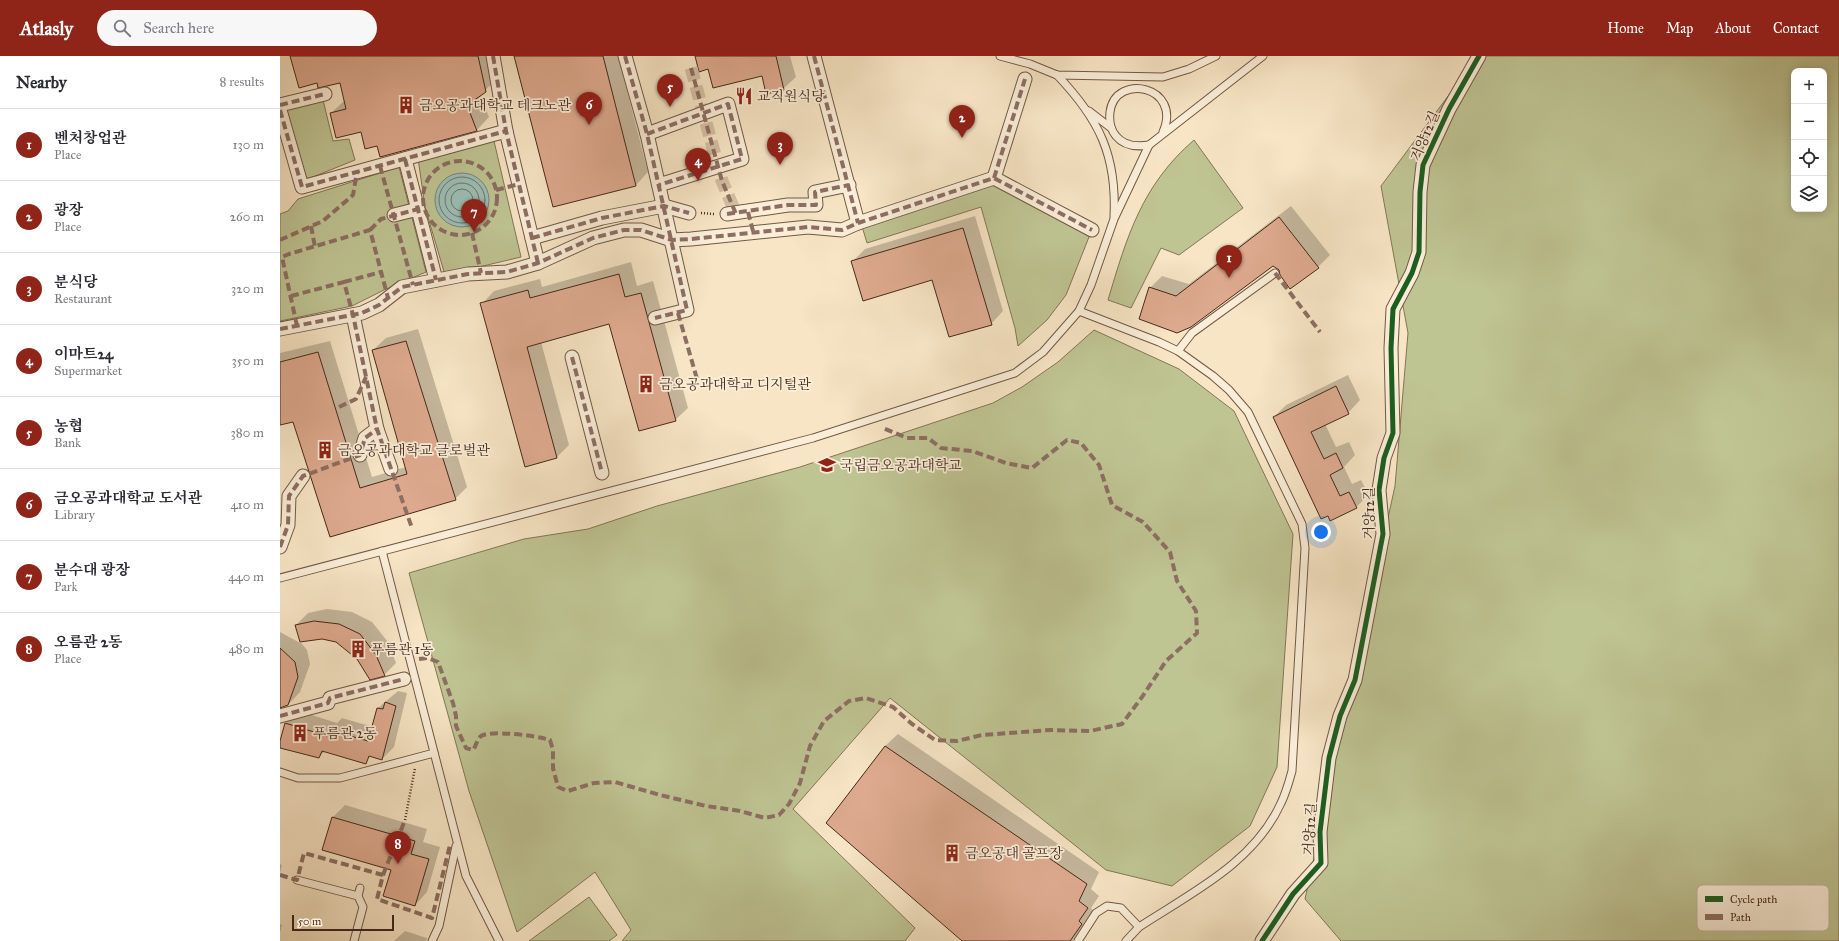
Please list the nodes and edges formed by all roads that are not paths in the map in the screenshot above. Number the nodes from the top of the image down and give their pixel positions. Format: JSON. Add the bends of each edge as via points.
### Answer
{"nodes":[{"id":1,"x":493,"y":56,"type":"edge"},
{"id":2,"x":624,"y":56,"type":"edge"},
{"id":3,"x":814,"y":56,"type":"edge"},
{"id":4,"x":1000,"y":56,"type":"edge"},
{"id":5,"x":1216,"y":56,"type":"edge"},
{"id":6,"x":1263,"y":56,"type":"edge"},
{"id":7,"x":1479,"y":56,"type":"edge"},
{"id":8,"x":1057,"y":76,"type":"junction"},
{"id":9,"x":1163,"y":77,"type":"junction"},
{"id":10,"x":1025,"y":79,"type":"dead end"},
{"id":11,"x":1136,"y":88,"type":"junction"},
{"id":12,"x":325,"y":94,"type":"dead end"},
{"id":13,"x":280,"y":105,"type":"edge"},
{"id":14,"x":1084,"y":107,"type":"junction"},
{"id":15,"x":280,"y":110,"type":"edge"},
{"id":16,"x":1111,"y":128,"type":"junction"},
{"id":17,"x":506,"y":131,"type":"junction"},
{"id":18,"x":1163,"y":132,"type":"junction"},
{"id":19,"x":647,"y":134,"type":"junction"},
{"id":20,"x":1149,"y":145,"type":"junction"},
{"id":21,"x":405,"y":159,"type":"junction"},
{"id":22,"x":994,"y":178,"type":"junction"},
{"id":23,"x":659,"y":185,"type":"junction"},
{"id":24,"x":849,"y":186,"type":"junction"},
{"id":25,"x":664,"y":206,"type":"junction"},
{"id":26,"x":418,"y":209,"type":"junction"},
{"id":27,"x":748,"y":212,"type":"junction"},
{"id":28,"x":689,"y":213,"type":"road end"},
{"id":29,"x":727,"y":214,"type":"road end"},
{"id":30,"x":394,"y":215,"type":"dead end"},
{"id":31,"x":1114,"y":219,"type":"junction"},
{"id":32,"x":858,"y":223,"type":"junction"},
{"id":33,"x":1092,"y":230,"type":"dead end"},
{"id":34,"x":753,"y":231,"type":"junction"},
{"id":35,"x":532,"y":238,"type":"junction"},
{"id":36,"x":672,"y":240,"type":"junction"},
{"id":37,"x":538,"y":263,"type":"junction"},
{"id":38,"x":1275,"y":273,"type":"dead end"},
{"id":39,"x":436,"y":280,"type":"junction"},
{"id":40,"x":1079,"y":311,"type":"junction"},
{"id":41,"x":353,"y":315,"type":"junction"},
{"id":42,"x":655,"y":318,"type":"dead end"},
{"id":43,"x":280,"y":329,"type":"edge"},
{"id":44,"x":1178,"y":351,"type":"junction"},
{"id":45,"x":572,"y":357,"type":"dead end"},
{"id":46,"x":377,"y":429,"type":"junction"},
{"id":47,"x":360,"y":455,"type":"dead end"},
{"id":48,"x":391,"y":469,"type":"dead end"},
{"id":49,"x":602,"y":473,"type":"dead end"},
{"id":50,"x":303,"y":476,"type":"dead end"},
{"id":51,"x":280,"y":547,"type":"edge"},
{"id":52,"x":382,"y":551,"type":"junction"},
{"id":53,"x":280,"y":578,"type":"edge"},
{"id":54,"x":404,"y":679,"type":"dead end"},
{"id":55,"x":280,"y":716,"type":"edge"},
{"id":56,"x":434,"y":753,"type":"junction"},
{"id":57,"x":280,"y":772,"type":"edge"},
{"id":58,"x":457,"y":844,"type":"junction"},
{"id":59,"x":297,"y":880,"type":"dead end"},
{"id":60,"x":360,"y":888,"type":"dead end"},
{"id":61,"x":358,"y":896,"type":"junction"},
{"id":62,"x":1139,"y":927,"type":"junction"},
{"id":63,"x":354,"y":941,"type":"edge"},
{"id":64,"x":432,"y":941,"type":"edge"},
{"id":65,"x":500,"y":941,"type":"edge"},
{"id":66,"x":1078,"y":941,"type":"edge"},
{"id":67,"x":1126,"y":941,"type":"edge"},
{"id":68,"x":1262,"y":941,"type":"edge"}],
"edges":[{"from":1,"to":17,"type":"street"},
{"from":2,"to":19,"type":"street"},
{"from":3,"to":24,"type":"street"},
{"from":4,"to":8,"type":"lane","via":[[1030,64]]},
{"from":5,"to":9,"type":"lane","via":[[1189,69]]},
{"from":6,"to":18,"type":"lane"},
{"from":7,"to":68,"type":"street","name":"거양12길","via":[[1449,109],[1423,165],[1419,252],[1412,273],[1393,309],[1390,348],[1393,432],[1384,458],[1379,490],[1383,534],[1355,680],[1340,716],[1329,758],[1320,832],[1321,863],[1293,894]]},
{"from":8,"to":9,"type":"lane"},
{"from":8,"to":14,"type":"lane"},
{"from":9,"to":11,"type":"lane"},
{"from":10,"to":22,"type":"street"},
{"from":11,"to":16,"type":"lane","via":[[1120,95],[1114,102],[1110,110]]},
{"from":11,"to":18,"type":"lane","via":[[1154,92],[1165,106],[1167,124]]},
{"from":12,"to":13,"type":"street"},
{"from":14,"to":16,"type":"lane"},
{"from":14,"to":31,"type":"lane","via":[[1105,143],[1112,170]]},
{"from":15,"to":21,"type":"street","via":[[302,187]]},
{"from":16,"to":20,"type":"lane","via":[[1123,142],[1132,146]]},
{"from":17,"to":21,"type":"street"},
{"from":17,"to":35,"type":"street"},
{"from":18,"to":20,"type":"lane"},
{"from":19,"to":23,"type":"street"},
{"from":19,"to":23,"type":"street","via":[[728,104],[742,159]]},
{"from":20,"to":31,"type":"lane"},
{"from":21,"to":26,"type":"street"},
{"from":22,"to":32,"type":"street"},
{"from":22,"to":33,"type":"street"},
{"from":23,"to":25,"type":"street"},
{"from":24,"to":27,"type":"street","via":[[815,192],[816,205],[788,205]]},
{"from":24,"to":32,"type":"street"},
{"from":25,"to":28,"type":"street"},
{"from":25,"to":35,"type":"street","via":[[602,218]]},
{"from":25,"to":36,"type":"street"},
{"from":26,"to":30,"type":"street"},
{"from":26,"to":39,"type":"street"},
{"from":27,"to":29,"type":"street"},
{"from":27,"to":34,"type":"street"},
{"from":31,"to":40,"type":"lane"},
{"from":32,"to":34,"type":"street","via":[[842,230],[808,227]]},
{"from":34,"to":36,"type":"street","via":[[691,240]]},
{"from":35,"to":37,"type":"street"},
{"from":36,"to":37,"type":"street","via":[[641,230],[624,230],[593,238]]},
{"from":36,"to":42,"type":"street","via":[[687,310]]},
{"from":37,"to":39,"type":"street","via":[[507,272],[468,274]]},
{"from":38,"to":44,"type":"lane","via":[[1192,333]]},
{"from":39,"to":41,"type":"street","via":[[402,287],[379,305]]},
{"from":40,"to":44,"type":"lane"},
{"from":40,"to":52,"type":"lane","via":[[1043,352],[1015,373],[975,387],[936,397],[813,438]]},
{"from":41,"to":43,"type":"street"},
{"from":41,"to":46,"type":"street"},
{"from":44,"to":62,"type":"lane","via":[[1213,376],[1248,412],[1302,524],[1305,548],[1292,771],[1281,803],[1262,835],[1235,864]]},
{"from":45,"to":49,"type":"street"},
{"from":46,"to":47,"type":"street","via":[[365,438]]},
{"from":46,"to":48,"type":"street"},
{"from":50,"to":51,"type":"street","via":[[289,496],[288,525]]},
{"from":52,"to":53,"type":"lane"},
{"from":52,"to":56,"type":"lane"},
{"from":54,"to":55,"type":"street","via":[[330,698],[328,703]]},
{"from":56,"to":57,"type":"lane","via":[[340,778],[298,778]]},
{"from":56,"to":58,"type":"lane"},
{"from":58,"to":64,"type":"lane","via":[[439,926]]},
{"from":58,"to":65,"type":"lane","via":[[466,876]]},
{"from":59,"to":61,"type":"lane"},
{"from":60,"to":61,"type":"lane"},
{"from":61,"to":63,"type":"lane","via":[[363,907]]},
{"from":62,"to":66,"type":"lane","via":[[1122,908],[1107,906],[1096,913]]},
{"from":62,"to":67,"type":"lane"}]}
